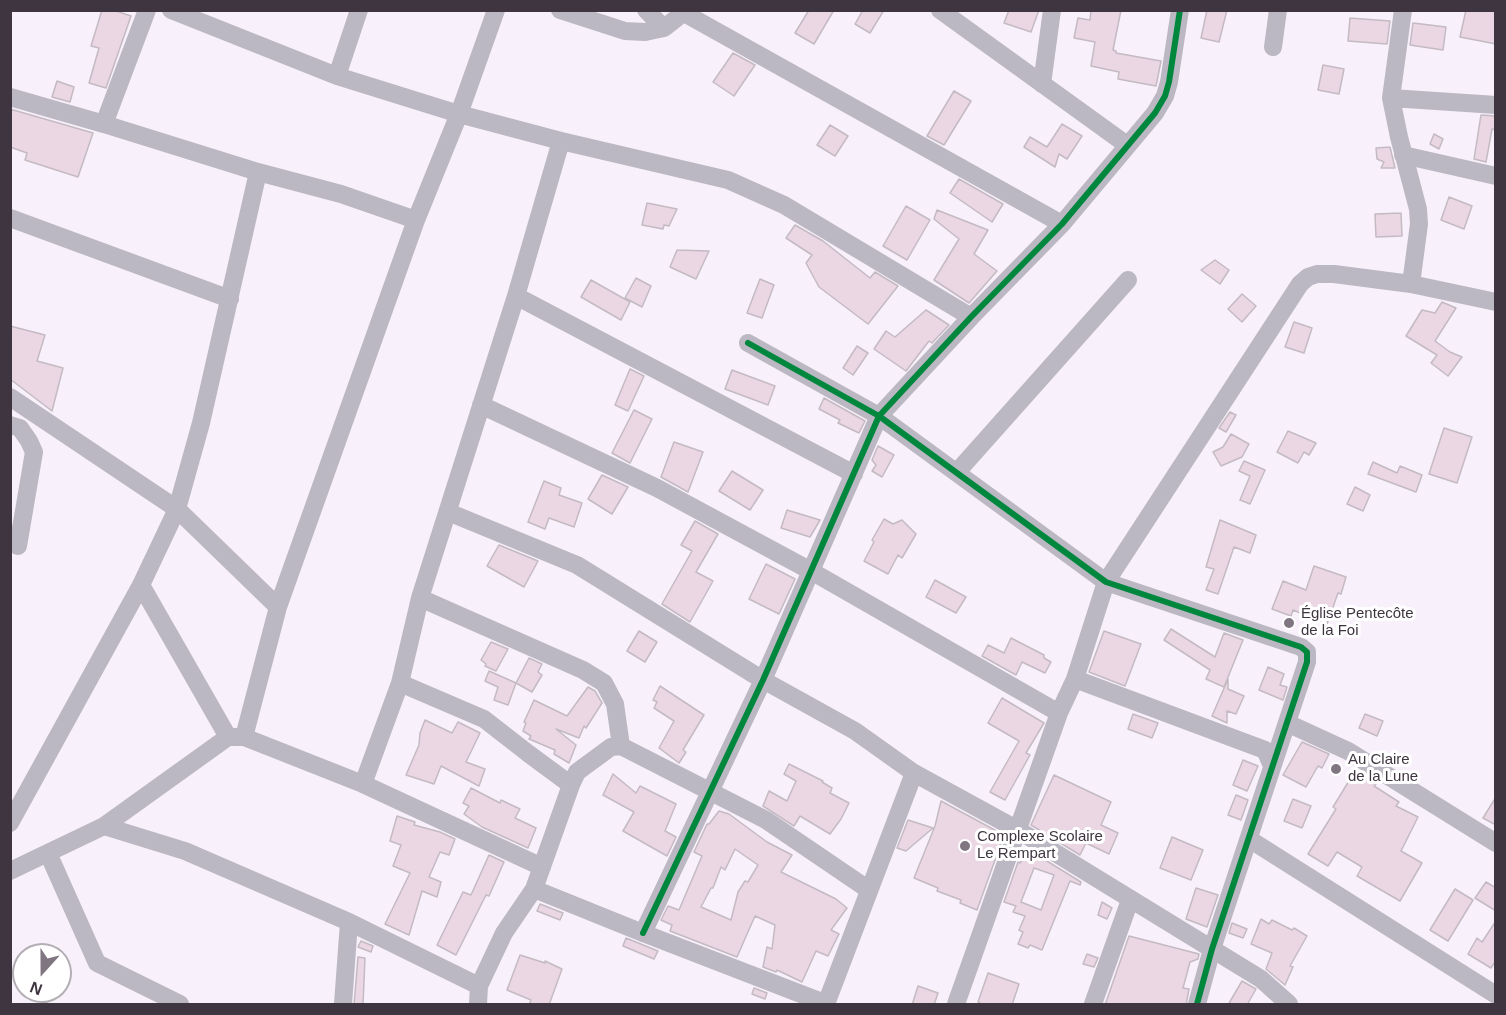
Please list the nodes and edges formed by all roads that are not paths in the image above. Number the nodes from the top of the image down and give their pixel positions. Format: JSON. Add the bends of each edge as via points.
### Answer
{"nodes":[{"id":1,"x":147,"y":10,"type":"edge"},
{"id":2,"x":171,"y":10,"type":"edge"},
{"id":3,"x":359,"y":10,"type":"edge"},
{"id":4,"x":496,"y":10,"type":"edge"},
{"id":5,"x":560,"y":10,"type":"edge"},
{"id":6,"x":646,"y":10,"type":"edge"},
{"id":7,"x":1052,"y":10,"type":"edge"},
{"id":8,"x":1180,"y":10,"type":"edge"},
{"id":9,"x":1278,"y":10,"type":"edge"},
{"id":10,"x":1404,"y":10,"type":"edge"},
{"id":11,"x":686,"y":12,"type":"edge"},
{"id":12,"x":948,"y":13,"type":"edge"},
{"id":13,"x":664,"y":28,"type":"junction"},
{"id":14,"x":1273,"y":48,"type":"dead end"},
{"id":15,"x":337,"y":76,"type":"junction"},
{"id":16,"x":1042,"y":84,"type":"junction"},
{"id":17,"x":10,"y":97,"type":"edge"},
{"id":18,"x":1391,"y":98,"type":"junction"},
{"id":19,"x":1496,"y":105,"type":"edge"},
{"id":20,"x":459,"y":114,"type":"junction"},
{"id":21,"x":104,"y":124,"type":"junction"},
{"id":22,"x":561,"y":141,"type":"junction"},
{"id":23,"x":1127,"y":146,"type":"junction"},
{"id":24,"x":1403,"y":155,"type":"junction"},
{"id":25,"x":258,"y":172,"type":"junction"},
{"id":26,"x":1496,"y":176,"type":"edge"},
{"id":27,"x":10,"y":218,"type":"edge"},
{"id":28,"x":416,"y":220,"type":"junction"},
{"id":29,"x":1062,"y":225,"type":"junction"},
{"id":30,"x":1128,"y":280,"type":"dead end"},
{"id":31,"x":1411,"y":284,"type":"junction"},
{"id":32,"x":516,"y":296,"type":"junction"},
{"id":33,"x":230,"y":300,"type":"junction"},
{"id":34,"x":1496,"y":302,"type":"edge"},
{"id":35,"x":971,"y":317,"type":"junction"},
{"id":36,"x":748,"y":343,"type":"dead end"},
{"id":37,"x":10,"y":397,"type":"edge"},
{"id":38,"x":481,"y":405,"type":"junction"},
{"id":39,"x":879,"y":416,"type":"junction"},
{"id":40,"x":10,"y":425,"type":"edge"},
{"id":41,"x":957,"y":472,"type":"junction"},
{"id":42,"x":854,"y":474,"type":"junction"},
{"id":43,"x":177,"y":510,"type":"junction"},
{"id":44,"x":448,"y":512,"type":"junction"},
{"id":45,"x":18,"y":546,"type":"dead end"},
{"id":46,"x":810,"y":571,"type":"junction"},
{"id":47,"x":1106,"y":582,"type":"junction"},
{"id":48,"x":141,"y":585,"type":"junction"},
{"id":49,"x":420,"y":598,"type":"junction"},
{"id":50,"x":278,"y":607,"type":"junction"},
{"id":51,"x":1075,"y":679,"type":"junction"},
{"id":52,"x":763,"y":680,"type":"junction"},
{"id":53,"x":400,"y":683,"type":"junction"},
{"id":54,"x":1059,"y":713,"type":"junction"},
{"id":55,"x":1287,"y":723,"type":"junction"},
{"id":56,"x":236,"y":737,"type":"junction"},
{"id":57,"x":621,"y":746,"type":"junction"},
{"id":58,"x":1272,"y":766,"type":"junction"},
{"id":59,"x":914,"y":773,"type":"junction"},
{"id":60,"x":363,"y":784,"type":"junction"},
{"id":61,"x":571,"y":784,"type":"junction"},
{"id":62,"x":709,"y":790,"type":"junction"},
{"id":63,"x":10,"y":823,"type":"edge"},
{"id":64,"x":104,"y":826,"type":"junction"},
{"id":65,"x":1018,"y":830,"type":"junction"},
{"id":66,"x":1249,"y":839,"type":"junction"},
{"id":67,"x":1496,"y":843,"type":"edge"},
{"id":68,"x":48,"y":853,"type":"junction"},
{"id":69,"x":542,"y":867,"type":"junction"},
{"id":70,"x":10,"y":871,"type":"edge"},
{"id":71,"x":534,"y":889,"type":"junction"},
{"id":72,"x":869,"y":890,"type":"junction"},
{"id":73,"x":1130,"y":900,"type":"junction"},
{"id":74,"x":349,"y":922,"type":"junction"},
{"id":75,"x":643,"y":933,"type":"junction"},
{"id":76,"x":1212,"y":949,"type":"junction"},
{"id":77,"x":1496,"y":995,"type":"edge"},
{"id":78,"x":480,"y":999,"type":"edge"},
{"id":79,"x":827,"y":1004,"type":"edge"},
{"id":80,"x":180,"y":1005,"type":"edge"},
{"id":81,"x":343,"y":1005,"type":"edge"},
{"id":82,"x":956,"y":1005,"type":"edge"},
{"id":83,"x":1093,"y":1005,"type":"edge"},
{"id":84,"x":1197,"y":1005,"type":"edge"},
{"id":85,"x":1289,"y":1005,"type":"edge"}],
"edges":[{"from":1,"to":21,"type":"street"},
{"from":2,"to":15,"type":"street"},
{"from":3,"to":15,"type":"street"},
{"from":4,"to":20,"type":"street"},
{"from":5,"to":13,"type":"street","via":[[625,31]]},
{"from":6,"to":13,"type":"street"},
{"from":7,"to":16,"type":"street"},
{"from":8,"to":23,"type":"street","via":[[1165,96]]},
{"from":9,"to":14,"type":"street"},
{"from":10,"to":18,"type":"street"},
{"from":11,"to":13,"type":"street"},
{"from":11,"to":29,"type":"street"},
{"from":12,"to":16,"type":"street"},
{"from":15,"to":20,"type":"street"},
{"from":16,"to":23,"type":"street"},
{"from":17,"to":21,"type":"street"},
{"from":18,"to":19,"type":"street"},
{"from":18,"to":24,"type":"street"},
{"from":20,"to":22,"type":"street"},
{"from":20,"to":28,"type":"street"},
{"from":21,"to":25,"type":"street"},
{"from":22,"to":32,"type":"street"},
{"from":22,"to":35,"type":"street","via":[[728,180],[784,205]]},
{"from":23,"to":29,"type":"street"},
{"from":24,"to":26,"type":"street"},
{"from":24,"to":31,"type":"street","via":[[1419,224]]},
{"from":25,"to":28,"type":"street","via":[[341,194]]},
{"from":25,"to":33,"type":"street"},
{"from":27,"to":33,"type":"street"},
{"from":28,"to":50,"type":"street"},
{"from":29,"to":35,"type":"street"},
{"from":30,"to":41,"type":"street"},
{"from":31,"to":34,"type":"street"},
{"from":31,"to":47,"type":"street","via":[[1317,274],[1300,284]]},
{"from":32,"to":38,"type":"street"},
{"from":32,"to":42,"type":"street"},
{"from":33,"to":43,"type":"street"},
{"from":35,"to":39,"type":"street"},
{"from":36,"to":39,"type":"street"},
{"from":37,"to":43,"type":"street"},
{"from":38,"to":44,"type":"street"},
{"from":38,"to":46,"type":"street","via":[[657,488]]},
{"from":39,"to":41,"type":"street"},
{"from":39,"to":42,"type":"street"},
{"from":40,"to":45,"type":"street","via":[[20,428],[34,452]]},
{"from":41,"to":47,"type":"street"},
{"from":42,"to":46,"type":"street"},
{"from":43,"to":48,"type":"street"},
{"from":43,"to":50,"type":"street"},
{"from":44,"to":49,"type":"street"},
{"from":44,"to":52,"type":"street","via":[[576,565]]},
{"from":46,"to":52,"type":"street"},
{"from":46,"to":54,"type":"street"},
{"from":47,"to":51,"type":"street"},
{"from":47,"to":55,"type":"street","via":[[1301,647],[1307,662]]},
{"from":48,"to":56,"type":"street"},
{"from":48,"to":63,"type":"street"},
{"from":49,"to":53,"type":"street"},
{"from":49,"to":57,"type":"street","via":[[604,683],[615,704]]},
{"from":50,"to":56,"type":"street"},
{"from":51,"to":54,"type":"street"},
{"from":51,"to":58,"type":"street","via":[[1265,750]]},
{"from":52,"to":59,"type":"street","via":[[855,730]]},
{"from":52,"to":62,"type":"street"},
{"from":53,"to":60,"type":"street"},
{"from":53,"to":61,"type":"street","via":[[484,718]]},
{"from":54,"to":65,"type":"street"},
{"from":55,"to":58,"type":"street"},
{"from":55,"to":67,"type":"street","via":[[1348,750]]},
{"from":56,"to":60,"type":"street"},
{"from":56,"to":64,"type":"street"},
{"from":57,"to":61,"type":"street","via":[[611,747],[577,772]]},
{"from":57,"to":62,"type":"street"},
{"from":58,"to":66,"type":"street"},
{"from":59,"to":65,"type":"street"},
{"from":59,"to":72,"type":"street"},
{"from":60,"to":69,"type":"street"},
{"from":61,"to":69,"type":"street"},
{"from":62,"to":72,"type":"street","via":[[766,820]]},
{"from":62,"to":75,"type":"street"},
{"from":64,"to":68,"type":"street"},
{"from":64,"to":74,"type":"street","via":[[185,851]]},
{"from":65,"to":73,"type":"street"},
{"from":65,"to":82,"type":"street"},
{"from":66,"to":76,"type":"street"},
{"from":66,"to":77,"type":"street"},
{"from":68,"to":70,"type":"street"},
{"from":68,"to":80,"type":"street","via":[[97,963]]},
{"from":69,"to":71,"type":"street"},
{"from":71,"to":75,"type":"street"},
{"from":71,"to":78,"type":"street","via":[[504,933]]},
{"from":72,"to":79,"type":"street"},
{"from":73,"to":76,"type":"street"},
{"from":73,"to":83,"type":"street"},
{"from":74,"to":78,"type":"street"},
{"from":74,"to":81,"type":"street"},
{"from":75,"to":79,"type":"street"},
{"from":76,"to":84,"type":"street"},
{"from":76,"to":85,"type":"street","via":[[1261,979]]}]}
